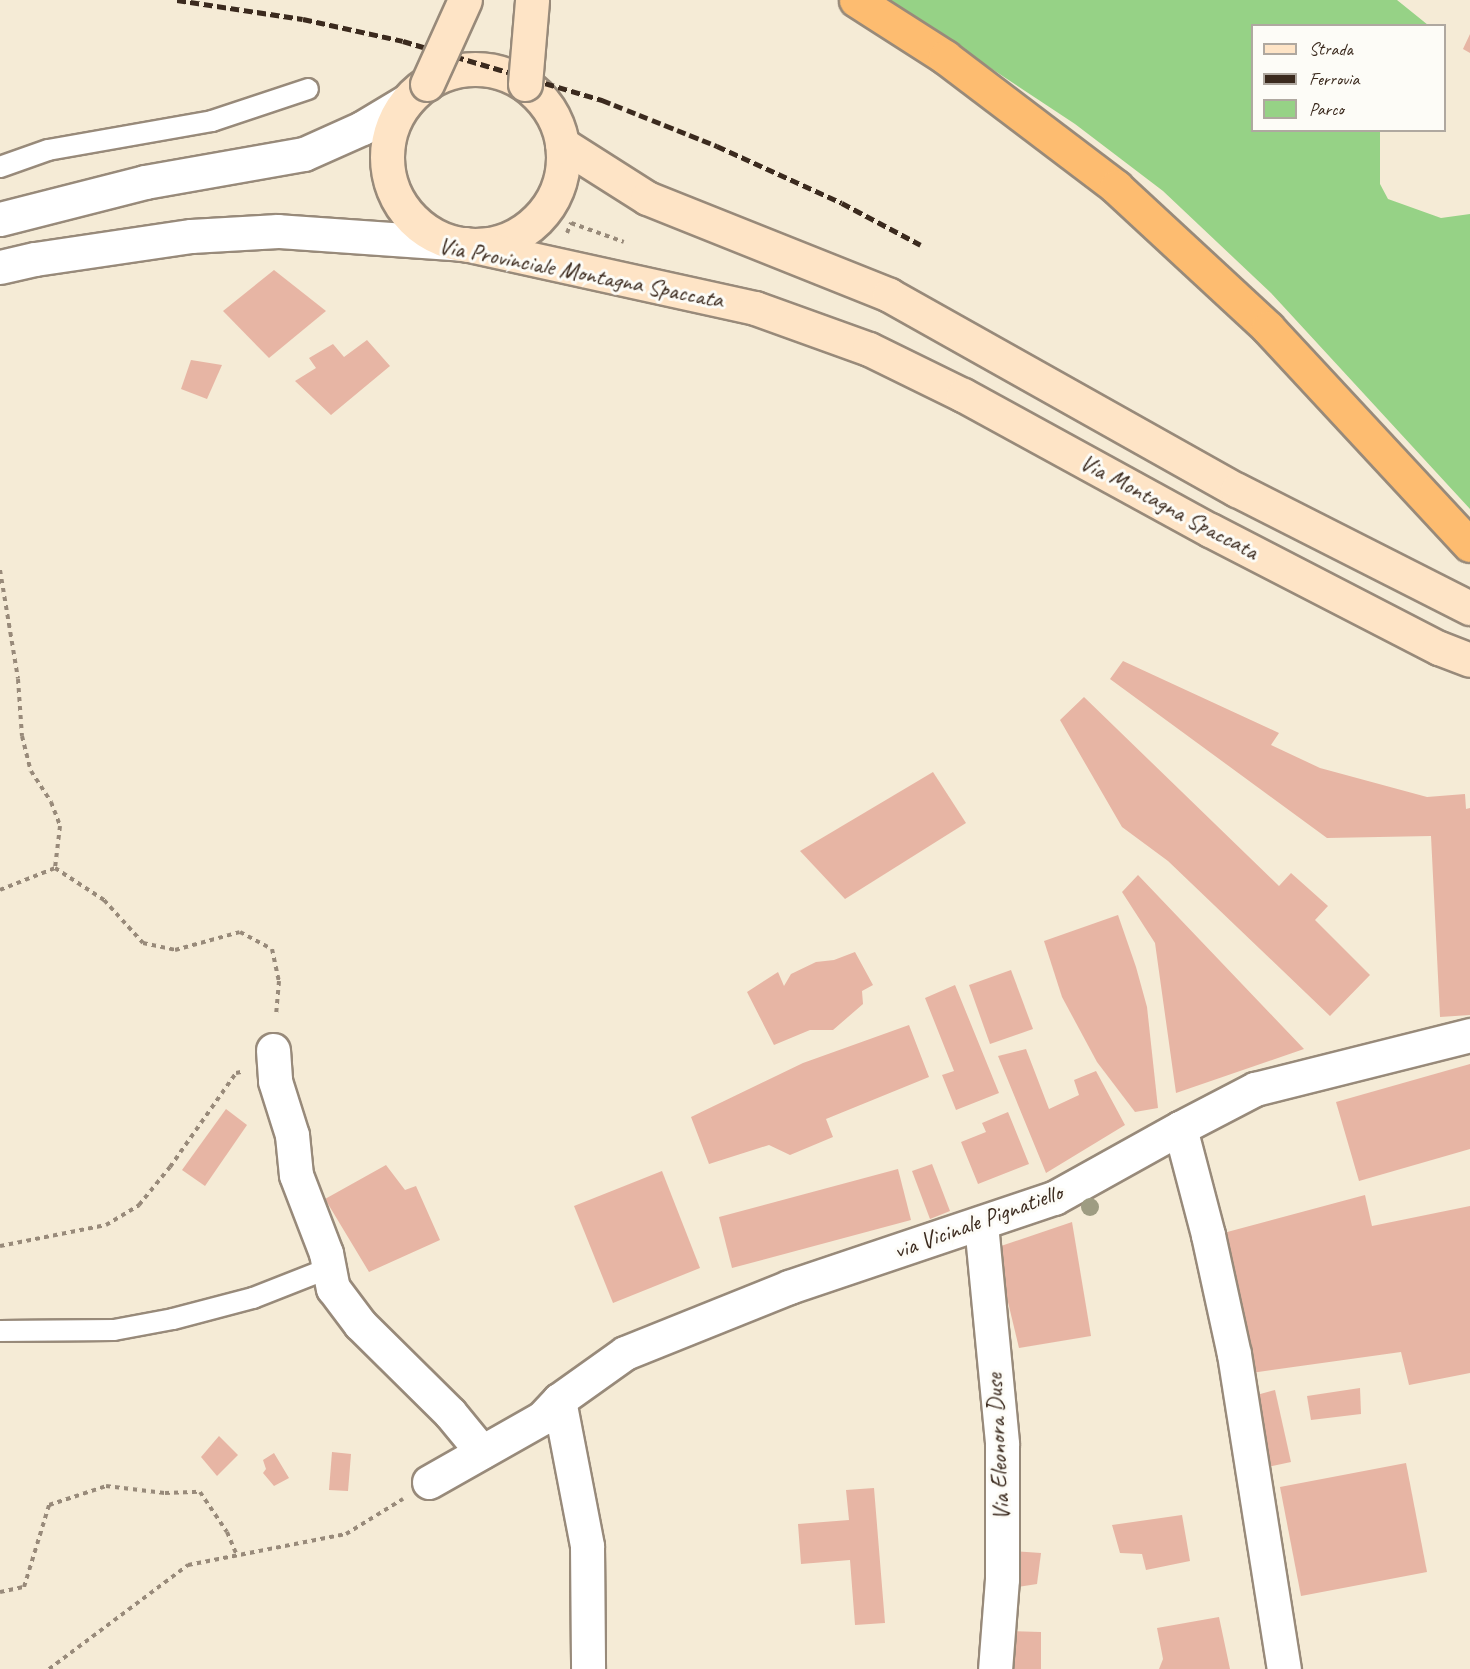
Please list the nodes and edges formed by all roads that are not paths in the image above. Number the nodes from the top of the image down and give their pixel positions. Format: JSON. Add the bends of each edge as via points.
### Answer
{"nodes":[{"id":1,"x":465,"y":0,"type":"edge"},
{"id":2,"x":532,"y":0,"type":"edge"},
{"id":3,"x":856,"y":0,"type":"edge"},
{"id":4,"x":525,"y":84,"type":"junction"},
{"id":5,"x":308,"y":89,"type":"dead end"},
{"id":6,"x":417,"y":93,"type":"junction"},
{"id":7,"x":562,"y":144,"type":"junction"},
{"id":8,"x":0,"y":166,"type":"edge"},
{"id":9,"x":0,"y":219,"type":"edge"},
{"id":10,"x":464,"y":244,"type":"junction"},
{"id":11,"x":0,"y":267,"type":"edge"},
{"id":12,"x":869,"y":349,"type":"joint"},
{"id":13,"x":1470,"y":545,"type":"edge"},
{"id":14,"x":1470,"y":609,"type":"edge"},
{"id":15,"x":1470,"y":660,"type":"edge"},
{"id":16,"x":1470,"y":1035,"type":"edge"},
{"id":17,"x":274,"y":1058,"type":"road end"},
{"id":18,"x":1179,"y":1128,"type":"junction"},
{"id":19,"x":981,"y":1224,"type":"junction"},
{"id":20,"x":329,"y":1268,"type":"junction"},
{"id":21,"x":0,"y":1331,"type":"edge"},
{"id":22,"x":559,"y":1400,"type":"junction"},
{"id":23,"x":482,"y":1452,"type":"junction"},
{"id":24,"x":429,"y":1482,"type":"road end"},
{"id":25,"x":588,"y":1669,"type":"edge"},
{"id":26,"x":995,"y":1669,"type":"edge"},
{"id":27,"x":1284,"y":1669,"type":"edge"}],
"edges":[{"from":1,"to":6,"type":"main road","bridge":true},
{"from":2,"to":4,"type":"main road","bridge":true},
{"from":3,"to":13,"type":"highway","via":[[945,57],[1116,187],[1268,328]]},
{"from":4,"to":6,"type":"main road","via":[[502,73],[476,69],[450,73]]},
{"from":4,"to":7,"type":"main road","via":[[543,100],[556,121]]},
{"from":5,"to":8,"type":"lane","via":[[212,121],[48,150]]},
{"from":6,"to":9,"type":"street","via":[[362,128],[304,153],[146,182]]},
{"from":6,"to":10,"type":"main road","via":[[393,124],[387,151],[389,177],[399,202],[416,223],[439,237]]},
{"from":7,"to":10,"type":"main road","via":[[562,171],[554,196],[539,219],[517,235],[492,244]]},
{"from":7,"to":14,"type":"main road","name":"Via Montagna Spaccata","via":[[647,198],[889,295],[1236,490]]},
{"from":10,"to":11,"type":"street","name":"Via Provinciale Montagna Spaccata","via":[[278,231],[191,236]]},
{"from":10,"to":12,"type":"main road","name":"Via Provinciale Montagna Spaccata","via":[[755,308]]},
{"from":12,"to":15,"type":"main road","name":"Via Montagna Spaccata","via":[[963,395],[1262,557],[1439,648]]},
{"from":16,"to":18,"type":"street","name":"via Vicinale Pignatiello","via":[[1255,1089]]},
{"from":17,"to":20,"type":"street","via":[[275,1081],[292,1135],[296,1175]]},
{"from":18,"to":19,"type":"street","name":"via Vicinale Pignatiello","via":[[1054,1198]]},
{"from":18,"to":27,"type":"street","via":[[1234,1354]]},
{"from":19,"to":22,"type":"street","name":"via Vicinale Pignatiello","via":[[789,1287],[625,1353]]},
{"from":19,"to":26,"type":"street","name":"Via Eleonora Duse","via":[[1002,1444],[1002,1579]]},
{"from":20,"to":21,"type":"lane","via":[[253,1298],[163,1321],[114,1330]]},
{"from":20,"to":23,"type":"street","via":[[333,1288],[360,1324],[450,1413]]},
{"from":22,"to":23,"type":"street","name":"via Vicinale Pignatiello","via":[[542,1418]]},
{"from":22,"to":25,"type":"street","via":[[587,1546]]},
{"from":23,"to":24,"type":"street","name":"via Vicinale Pignatiello"}]}
